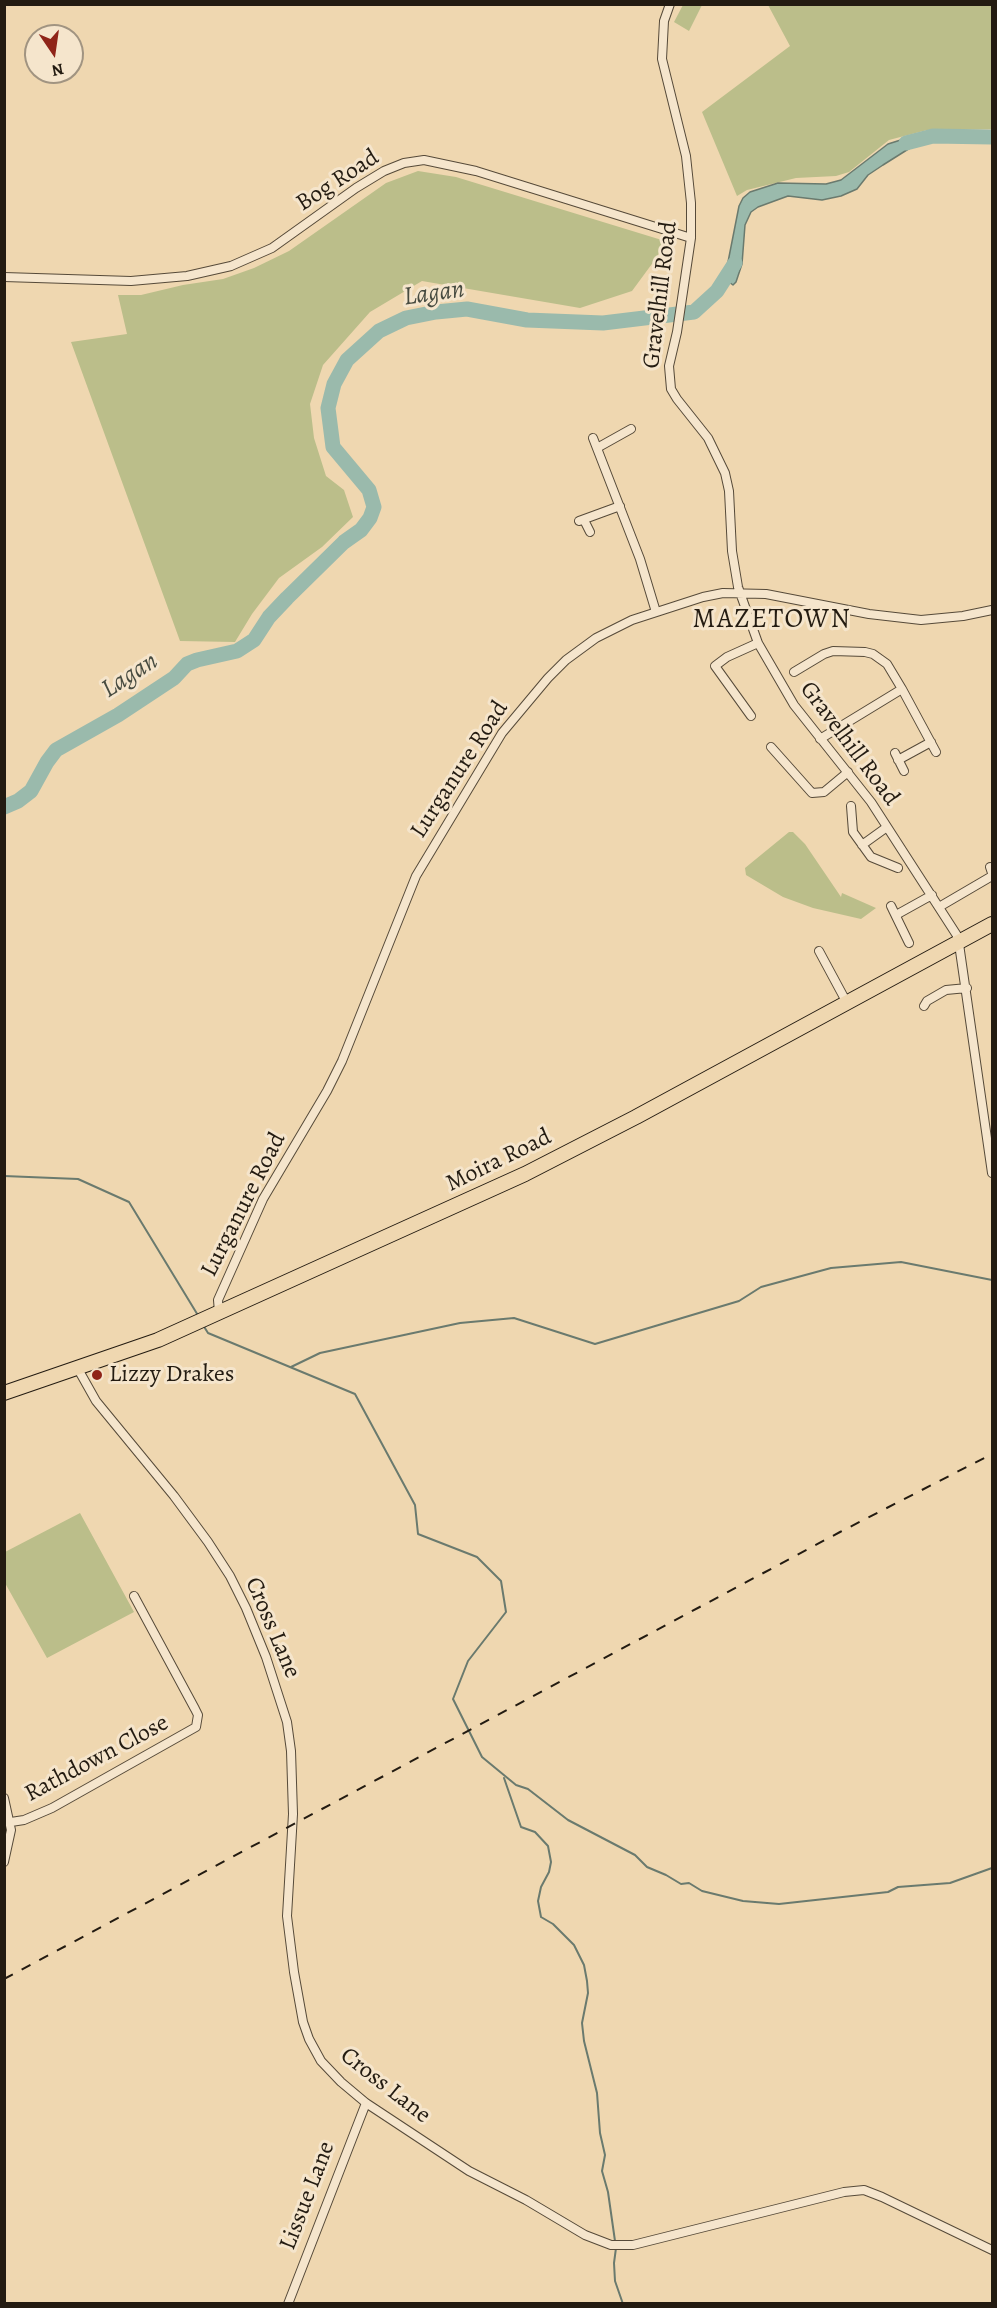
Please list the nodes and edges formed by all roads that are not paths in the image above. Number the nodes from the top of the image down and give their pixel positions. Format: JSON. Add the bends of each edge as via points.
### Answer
{"nodes":[{"id":1,"x":670,"y":4,"type":"edge"},
{"id":2,"x":692,"y":238,"type":"junction"},
{"id":3,"x":4,"y":277,"type":"edge"},
{"id":4,"x":631,"y":429,"type":"dead end"},
{"id":5,"x":593,"y":438,"type":"dead end"},
{"id":6,"x":597,"y":448,"type":"junction"},
{"id":7,"x":620,"y":506,"type":"junction"},
{"id":8,"x":590,"y":532,"type":"dead end"},
{"id":9,"x":739,"y":592,"type":"junction"},
{"id":10,"x":993,"y":610,"type":"edge"},
{"id":11,"x":656,"y":612,"type":"junction"},
{"id":12,"x":758,"y":643,"type":"junction"},
{"id":13,"x":794,"y":672,"type":"dead end"},
{"id":14,"x":902,"y":689,"type":"junction"},
{"id":15,"x":751,"y":716,"type":"dead end"},
{"id":16,"x":820,"y":739,"type":"junction"},
{"id":17,"x":931,"y":742,"type":"junction"},
{"id":18,"x":771,"y":747,"type":"dead end"},
{"id":19,"x":936,"y":752,"type":"dead end"},
{"id":20,"x":904,"y":771,"type":"dead end"},
{"id":21,"x":848,"y":772,"type":"junction"},
{"id":22,"x":852,"y":806,"type":"dead end"},
{"id":23,"x":887,"y":827,"type":"junction"},
{"id":24,"x":862,"y":844,"type":"junction"},
{"id":25,"x":898,"y":868,"type":"dead end"},
{"id":26,"x":992,"y":872,"type":"edge"},
{"id":27,"x":932,"y":895,"type":"junction"},
{"id":28,"x":891,"y":906,"type":"dead end"},
{"id":29,"x":939,"y":907,"type":"junction"},
{"id":30,"x":896,"y":915,"type":"junction"},
{"id":31,"x":993,"y":924,"type":"edge"},
{"id":32,"x":909,"y":943,"type":"dead end"},
{"id":33,"x":959,"y":943,"type":"junction"},
{"id":34,"x":819,"y":951,"type":"dead end"},
{"id":35,"x":967,"y":988,"type":"junction"},
{"id":36,"x":847,"y":1004,"type":"junction"},
{"id":37,"x":924,"y":1006,"type":"dead end"},
{"id":38,"x":993,"y":1173,"type":"edge"},
{"id":39,"x":207,"y":1318,"type":"junction"},
{"id":40,"x":78,"y":1370,"type":"junction"},
{"id":41,"x":4,"y":1393,"type":"edge"},
{"id":42,"x":134,"y":1596,"type":"dead end"},
{"id":43,"x":4,"y":1798,"type":"edge"},
{"id":44,"x":11,"y":1822,"type":"junction"},
{"id":45,"x":4,"y":1862,"type":"edge"},
{"id":46,"x":366,"y":2103,"type":"junction"},
{"id":47,"x":993,"y":2250,"type":"edge"},
{"id":48,"x":288,"y":2304,"type":"edge"}],
"edges":[{"from":1,"to":2,"type":"street","name":"Gravelhill Road","via":[[664,21],[662,59],[686,156]]},
{"from":2,"to":3,"type":"street","name":"Bog Road","via":[[476,171],[424,160],[384,171],[272,248],[231,266],[188,276],[130,281]]},
{"from":2,"to":9,"type":"street","name":"Gravelhill Road","via":[[669,366],[671,389],[708,438],[725,473]]},
{"from":4,"to":6,"type":"street"},
{"from":5,"to":6,"type":"street"},
{"from":6,"to":7,"type":"street"},
{"from":7,"to":8,"type":"street","via":[[582,520]]},
{"from":7,"to":11,"type":"street"},
{"from":9,"to":10,"type":"street","name":"Lurganure Road","via":[[906,619],[942,619]]},
{"from":9,"to":11,"type":"street","name":"Lurganure Road","via":[[703,597]]},
{"from":9,"to":12,"type":"street","name":"Gravelhill Road"},
{"from":11,"to":39,"type":"street","name":"Lurganure Road","via":[[615,628],[566,660],[520,711],[482,764],[409,891],[342,1061],[263,1199]]},
{"from":12,"to":15,"type":"street","via":[[715,666]]},
{"from":12,"to":16,"type":"street","name":"Gravelhill Road","via":[[789,697]]},
{"from":13,"to":14,"type":"street","via":[[833,651],[865,652],[886,664]]},
{"from":14,"to":16,"type":"street"},
{"from":14,"to":17,"type":"street"},
{"from":16,"to":21,"type":"street","name":"Gravelhill Road"},
{"from":17,"to":19,"type":"street"},
{"from":17,"to":20,"type":"street","via":[[896,757]]},
{"from":18,"to":21,"type":"street","via":[[812,793],[824,792]]},
{"from":21,"to":23,"type":"street","name":"Gravelhill Road"},
{"from":22,"to":24,"type":"street","via":[[853,832]]},
{"from":23,"to":24,"type":"street"},
{"from":23,"to":27,"type":"street","name":"Gravelhill Road"},
{"from":24,"to":25,"type":"street","via":[[871,857]]},
{"from":26,"to":29,"type":"street"},
{"from":27,"to":29,"type":"street","name":"Gravelhill Road"},
{"from":27,"to":30,"type":"street"},
{"from":28,"to":30,"type":"street"},
{"from":29,"to":33,"type":"street","name":"Gravelhill Road"},
{"from":30,"to":32,"type":"street"},
{"from":31,"to":33,"type":"highway","name":"Moira Road"},
{"from":33,"to":35,"type":"street","name":"Gravelhill Road"},
{"from":33,"to":36,"type":"highway","name":"Moira Road"},
{"from":34,"to":36,"type":"street"},
{"from":35,"to":37,"type":"street","via":[[946,990]]},
{"from":35,"to":38,"type":"street","name":"Gravelhill Road"},
{"from":36,"to":39,"type":"highway","name":"Moira Road","via":[[525,1174]]},
{"from":39,"to":40,"type":"highway","name":"Moira Road"},
{"from":40,"to":41,"type":"highway","name":"Moira Road"},
{"from":40,"to":46,"type":"street","name":"Cross Lane","via":[[96,1401],[208,1542],[230,1576],[258,1634],[290,1736],[294,1799],[288,1933],[303,2022],[321,2061]]},
{"from":42,"to":44,"type":"street","name":"Rathdown Close","via":[[195,1709],[196,1727],[52,1808]]},
{"from":43,"to":44,"type":"street"},
{"from":44,"to":45,"type":"street"},
{"from":46,"to":47,"type":"street","name":"Cross Lane","via":[[469,2171],[611,2246],[864,2190]]},
{"from":46,"to":48,"type":"street","name":"Lissue Lane"}]}
